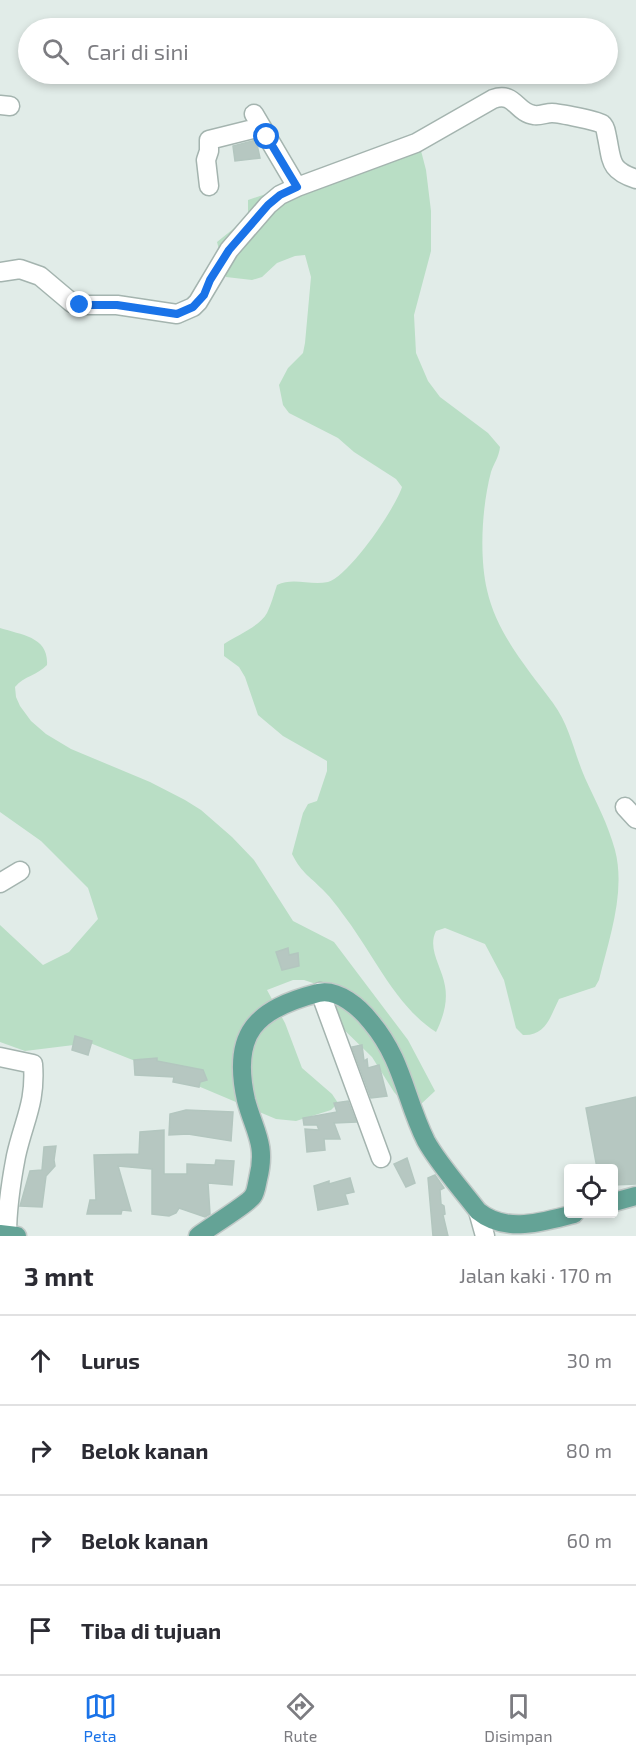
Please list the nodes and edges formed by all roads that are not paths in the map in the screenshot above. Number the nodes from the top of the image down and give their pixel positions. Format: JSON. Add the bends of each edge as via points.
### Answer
{"nodes":[{"id":1,"x":636,"y":179,"type":"edge"},
{"id":2,"x":209,"y":186,"type":"dead end"},
{"id":3,"x":297,"y":187,"type":"junction"},
{"id":4,"x":0,"y":272,"type":"edge"},
{"id":5,"x":20,"y":871,"type":"dead end"},
{"id":6,"x":0,"y":883,"type":"edge"},
{"id":7,"x":320,"y":992,"type":"junction"},
{"id":8,"x":0,"y":1057,"type":"edge"},
{"id":9,"x":381,"y":1158,"type":"dead end"},
{"id":10,"x":478,"y":1210,"type":"junction"},
{"id":11,"x":564,"y":1216,"type":"edge"},
{"id":12,"x":8,"y":1235,"type":"edge"},
{"id":13,"x":198,"y":1236,"type":"edge"},
{"id":14,"x":485,"y":1236,"type":"edge"}],
"edges":[{"from":1,"to":3,"type":"street","via":[[616,169],[602,124],[556,113],[532,115],[501,97],[416,143]]},
{"from":2,"to":3,"type":"street","via":[[209,140],[257,121]]},
{"from":3,"to":4,"type":"street","via":[[268,205],[229,250],[198,302],[177,314],[117,305],[80,305],[72,303],[40,276],[20,269]]},
{"from":5,"to":6,"type":"street"},
{"from":7,"to":9,"type":"street"},
{"from":7,"to":10,"type":"main road","via":[[343,997],[377,1029],[397,1061],[428,1144]]},
{"from":7,"to":13,"type":"main road","via":[[266,1014],[247,1036],[242,1054],[244,1085],[262,1163],[253,1196]]},
{"from":8,"to":12,"type":"street","via":[[33,1064],[34,1075],[33,1101],[16,1154]]},
{"from":10,"to":11,"type":"main road","via":[[488,1219],[512,1225]]},
{"from":10,"to":14,"type":"street"}]}
